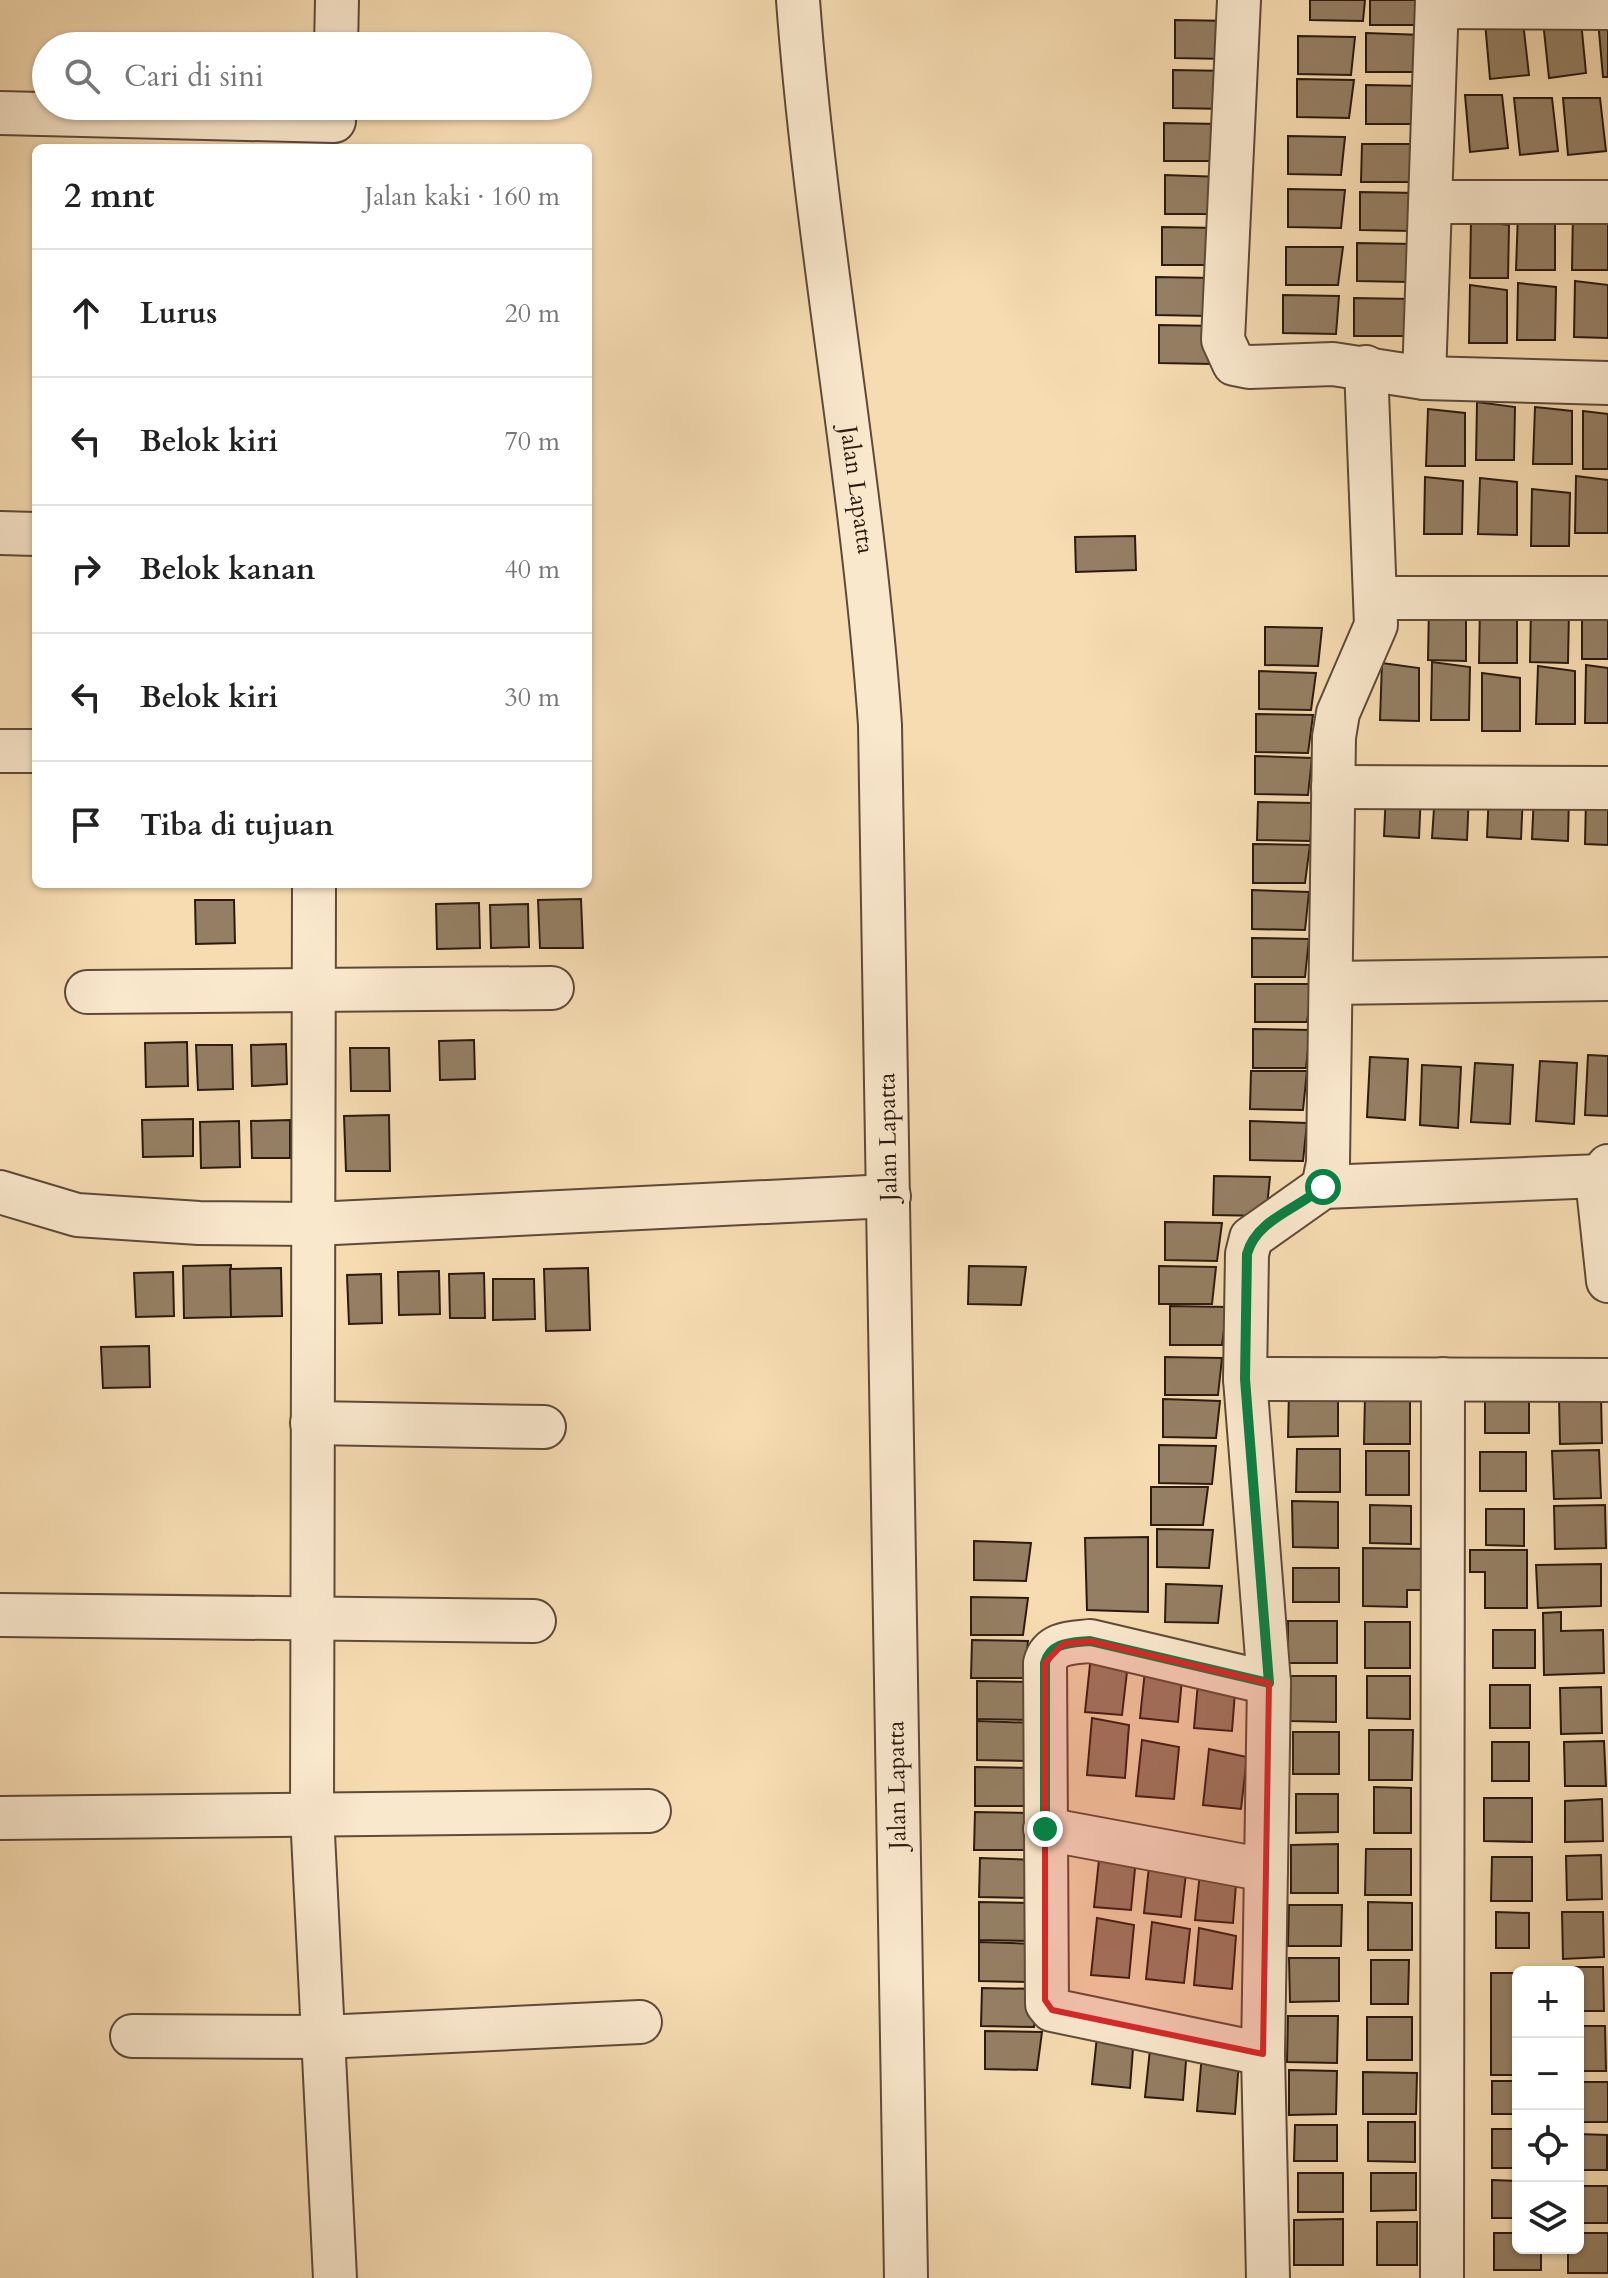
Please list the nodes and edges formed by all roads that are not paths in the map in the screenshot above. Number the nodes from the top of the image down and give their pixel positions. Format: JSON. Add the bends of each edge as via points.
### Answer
{"nodes":[{"id":1,"x":337,"y":0,"type":"edge"},
{"id":2,"x":798,"y":0,"type":"edge"},
{"id":3,"x":1239,"y":0,"type":"edge"},
{"id":4,"x":1437,"y":4,"type":"edge"},
{"id":5,"x":1608,"y":8,"type":"edge"},
{"id":6,"x":336,"y":32,"type":"edge"},
{"id":7,"x":0,"y":113,"type":"edge"},
{"id":8,"x":32,"y":114,"type":"edge"},
{"id":9,"x":194,"y":120,"type":"edge"},
{"id":10,"x":333,"y":125,"type":"edge"},
{"id":11,"x":1431,"y":202,"type":"junction"},
{"id":12,"x":1608,"y":202,"type":"edge"},
{"id":13,"x":1366,"y":367,"type":"junction"},
{"id":14,"x":1424,"y":378,"type":"junction"},
{"id":15,"x":1608,"y":383,"type":"edge"},
{"id":16,"x":0,"y":533,"type":"edge"},
{"id":17,"x":32,"y":534,"type":"edge"},
{"id":18,"x":1376,"y":598,"type":"junction"},
{"id":19,"x":1608,"y":598,"type":"edge"},
{"id":20,"x":0,"y":751,"type":"edge"},
{"id":21,"x":32,"y":751,"type":"edge"},
{"id":22,"x":1333,"y":787,"type":"junction"},
{"id":23,"x":1608,"y":788,"type":"edge"},
{"id":24,"x":314,"y":888,"type":"edge"},
{"id":25,"x":1608,"y":979,"type":"edge"},
{"id":26,"x":1331,"y":983,"type":"junction"},
{"id":27,"x":552,"y":988,"type":"dead end"},
{"id":28,"x":314,"y":990,"type":"junction"},
{"id":29,"x":87,"y":992,"type":"dead end"},
{"id":30,"x":1604,"y":1171,"type":"edge"},
{"id":31,"x":1323,"y":1187,"type":"junction"},
{"id":32,"x":0,"y":1192,"type":"edge"},
{"id":33,"x":889,"y":1196,"type":"junction"},
{"id":34,"x":314,"y":1224,"type":"junction"},
{"id":35,"x":1608,"y":1281,"type":"edge"},
{"id":36,"x":1245,"y":1379,"type":"junction"},
{"id":37,"x":1443,"y":1379,"type":"junction"},
{"id":38,"x":1608,"y":1380,"type":"edge"},
{"id":39,"x":312,"y":1423,"type":"junction"},
{"id":40,"x":544,"y":1427,"type":"dead end"},
{"id":41,"x":0,"y":1615,"type":"edge"},
{"id":42,"x":311,"y":1620,"type":"junction"},
{"id":43,"x":534,"y":1621,"type":"dead end"},
{"id":44,"x":1269,"y":1683,"type":"junction"},
{"id":45,"x":649,"y":1811,"type":"dead end"},
{"id":46,"x":312,"y":1814,"type":"junction"},
{"id":47,"x":0,"y":1818,"type":"edge"},
{"id":48,"x":1045,"y":1829,"type":"junction"},
{"id":49,"x":1266,"y":1870,"type":"junction"},
{"id":50,"x":640,"y":2022,"type":"dead end"},
{"id":51,"x":132,"y":2036,"type":"dead end"},
{"id":52,"x":323,"y":2037,"type":"junction"},
{"id":53,"x":1263,"y":2054,"type":"junction"},
{"id":54,"x":335,"y":2278,"type":"edge"},
{"id":55,"x":906,"y":2278,"type":"edge"},
{"id":56,"x":1268,"y":2278,"type":"edge"},
{"id":57,"x":1442,"y":2278,"type":"edge"}],
"edges":[{"from":1,"to":6,"type":"street"},
{"from":2,"to":33,"type":"street","name":"Jalan Lapatta","via":[[814,168],[873,626],[880,725]]},
{"from":3,"to":13,"type":"street","via":[[1226,351],[1234,364],[1249,367]]},
{"from":4,"to":5,"type":"street"},
{"from":4,"to":11,"type":"street"},
{"from":7,"to":8,"type":"street"},
{"from":9,"to":10,"type":"street"},
{"from":11,"to":12,"type":"street"},
{"from":11,"to":14,"type":"street"},
{"from":13,"to":14,"type":"street"},
{"from":13,"to":18,"type":"street"},
{"from":14,"to":15,"type":"street"},
{"from":16,"to":17,"type":"street"},
{"from":18,"to":19,"type":"street"},
{"from":18,"to":22,"type":"street","via":[[1376,625],[1338,713]]},
{"from":20,"to":21,"type":"street"},
{"from":22,"to":23,"type":"street"},
{"from":22,"to":26,"type":"street"},
{"from":24,"to":28,"type":"street"},
{"from":25,"to":26,"type":"street"},
{"from":26,"to":31,"type":"street","via":[[1328,1163]]},
{"from":27,"to":28,"type":"street"},
{"from":28,"to":29,"type":"street"},
{"from":28,"to":34,"type":"street"},
{"from":30,"to":31,"type":"street"},
{"from":30,"to":35,"type":"street","via":[[1598,1188]]},
{"from":31,"to":36,"type":"street","via":[[1251,1238]]},
{"from":32,"to":34,"type":"street","via":[[77,1215]]},
{"from":33,"to":34,"type":"street"},
{"from":33,"to":55,"type":"street","name":"Jalan Lapatta"},
{"from":34,"to":39,"type":"street"},
{"from":36,"to":37,"type":"street"},
{"from":36,"to":44,"type":"street"},
{"from":37,"to":38,"type":"street"},
{"from":37,"to":57,"type":"street"},
{"from":39,"to":40,"type":"street"},
{"from":39,"to":42,"type":"street"},
{"from":41,"to":42,"type":"street"},
{"from":42,"to":43,"type":"street"},
{"from":42,"to":46,"type":"street"},
{"from":44,"to":48,"type":"street","via":[[1090,1641],[1053,1649],[1045,1663]]},
{"from":44,"to":49,"type":"street"},
{"from":45,"to":46,"type":"street"},
{"from":46,"to":47,"type":"street"},
{"from":46,"to":52,"type":"street"},
{"from":48,"to":49,"type":"street"},
{"from":48,"to":53,"type":"street","via":[[1049,2007]]},
{"from":49,"to":53,"type":"street"},
{"from":50,"to":52,"type":"street"},
{"from":51,"to":52,"type":"street"},
{"from":52,"to":54,"type":"street"},
{"from":53,"to":56,"type":"street"}]}
